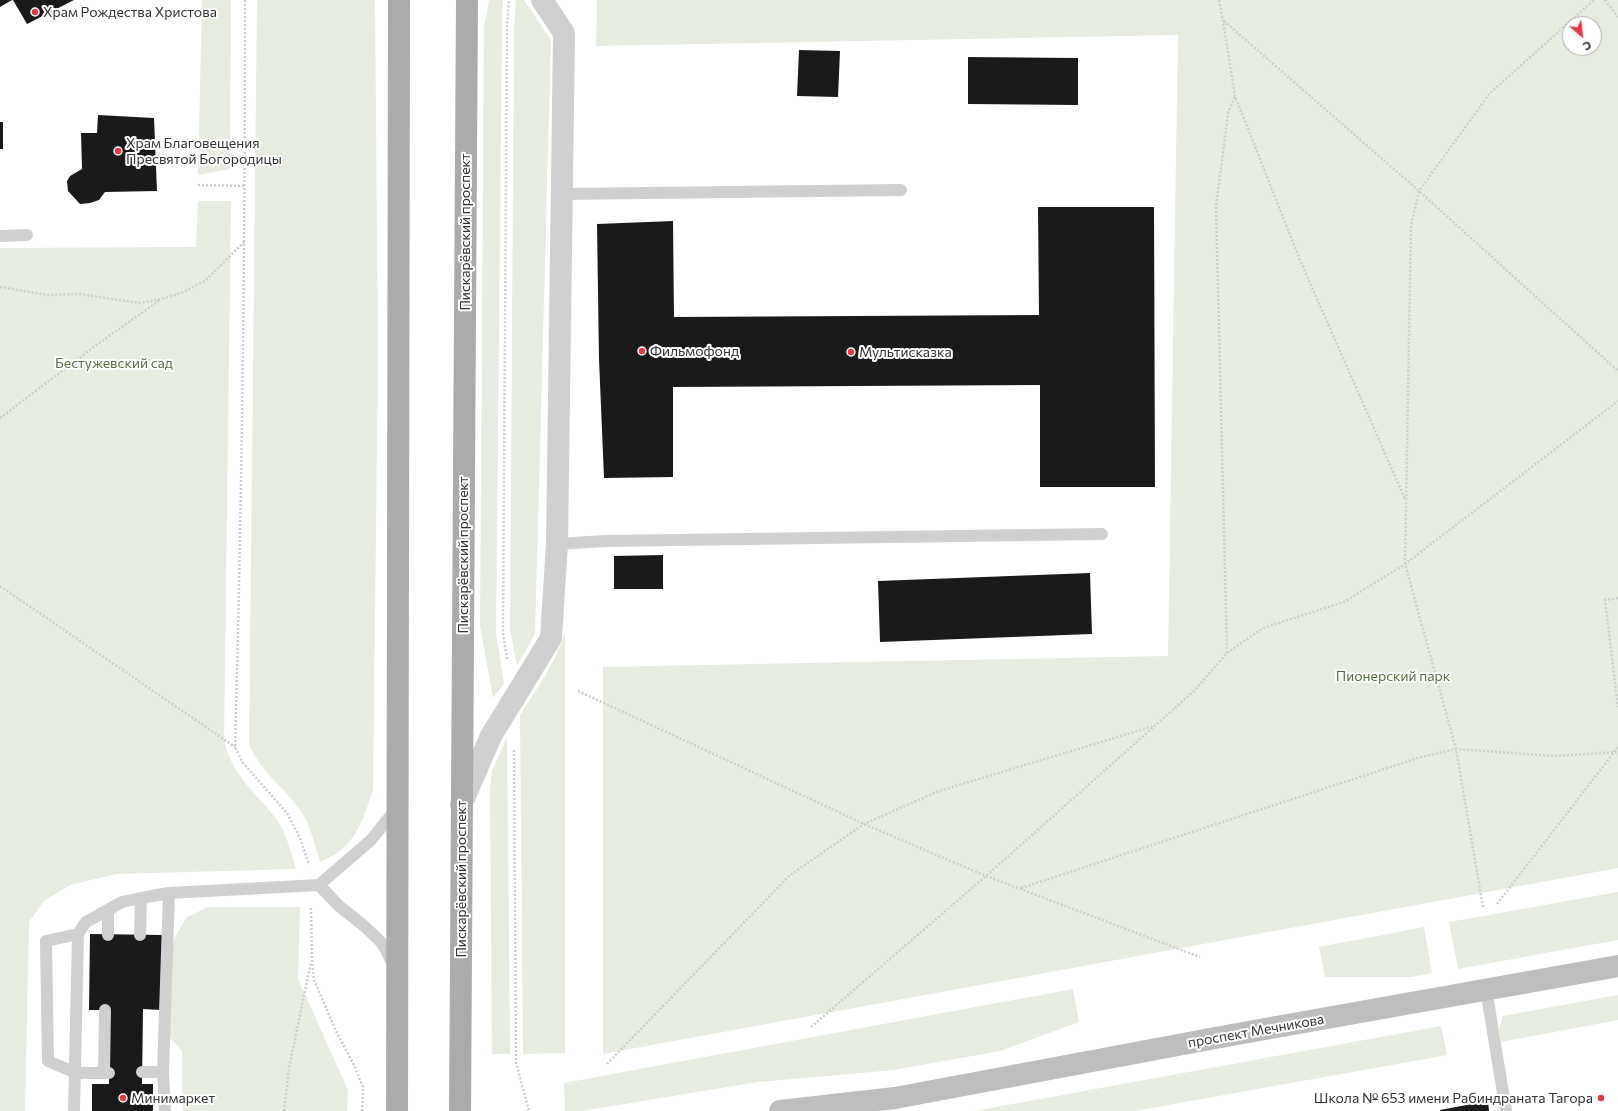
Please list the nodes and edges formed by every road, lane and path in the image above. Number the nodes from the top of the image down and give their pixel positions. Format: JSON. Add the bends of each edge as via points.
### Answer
{"nodes":[{"id":1,"x":245,"y":0,"type":"edge"},
{"id":2,"x":399,"y":0,"type":"edge"},
{"id":3,"x":467,"y":0,"type":"edge"},
{"id":4,"x":509,"y":0,"type":"edge"},
{"id":5,"x":542,"y":0,"type":"edge"},
{"id":6,"x":1218,"y":0,"type":"edge"},
{"id":7,"x":1594,"y":0,"type":"edge"},
{"id":8,"x":1605,"y":0,"type":"edge"},
{"id":9,"x":1618,"y":17,"type":"edge"},
{"id":10,"x":1223,"y":21,"type":"junction"},
{"id":11,"x":1235,"y":96,"type":"junction"},
{"id":12,"x":198,"y":186,"type":"dead end"},
{"id":13,"x":245,"y":186,"type":"junction"},
{"id":14,"x":901,"y":190,"type":"dead end"},
{"id":15,"x":1419,"y":190,"type":"junction"},
{"id":16,"x":562,"y":194,"type":"junction"},
{"id":17,"x":27,"y":235,"type":"dead end"},
{"id":18,"x":0,"y":236,"type":"edge"},
{"id":19,"x":245,"y":241,"type":"junction"},
{"id":20,"x":0,"y":287,"type":"edge"},
{"id":21,"x":162,"y":299,"type":"junction"},
{"id":22,"x":1618,"y":371,"type":"edge"},
{"id":23,"x":1618,"y":401,"type":"edge"},
{"id":24,"x":0,"y":418,"type":"edge"},
{"id":25,"x":1406,"y":501,"type":"junction"},
{"id":26,"x":1102,"y":534,"type":"dead end"},
{"id":27,"x":558,"y":544,"type":"junction"},
{"id":28,"x":1405,"y":564,"type":"junction"},
{"id":29,"x":0,"y":586,"type":"edge"},
{"id":30,"x":1618,"y":598,"type":"edge"},
{"id":31,"x":1227,"y":653,"type":"junction"},
{"id":32,"x":508,"y":662,"type":"dead end"},
{"id":33,"x":578,"y":691,"type":"dead end"},
{"id":34,"x":1618,"y":707,"type":"edge"},
{"id":35,"x":1156,"y":725,"type":"junction"},
{"id":36,"x":514,"y":746,"type":"dead end"},
{"id":37,"x":235,"y":747,"type":"junction"},
{"id":38,"x":1618,"y":747,"type":"edge"},
{"id":39,"x":1456,"y":749,"type":"junction"},
{"id":40,"x":1618,"y":752,"type":"edge"},
{"id":41,"x":1613,"y":753,"type":"junction"},
{"id":42,"x":462,"y":805,"type":"junction"},
{"id":43,"x":397,"y":807,"type":"junction"},
{"id":44,"x":864,"y":824,"type":"junction"},
{"id":45,"x":986,"y":876,"type":"junction"},
{"id":46,"x":314,"y":885,"type":"junction"},
{"id":47,"x":1020,"y":888,"type":"junction"},
{"id":48,"x":168,"y":893,"type":"junction"},
{"id":49,"x":141,"y":898,"type":"junction"},
{"id":50,"x":1497,"y":904,"type":"dead end"},
{"id":51,"x":1483,"y":907,"type":"dead end"},
{"id":52,"x":108,"y":910,"type":"junction"},
{"id":53,"x":78,"y":934,"type":"junction"},
{"id":54,"x":108,"y":934,"type":"dead end"},
{"id":55,"x":140,"y":935,"type":"dead end"},
{"id":56,"x":1200,"y":957,"type":"dead end"},
{"id":57,"x":312,"y":960,"type":"junction"},
{"id":58,"x":1618,"y":966,"type":"edge"},
{"id":59,"x":397,"y":973,"type":"junction"},
{"id":60,"x":1486,"y":990,"type":"junction"},
{"id":61,"x":105,"y":1010,"type":"dead end"},
{"id":62,"x":811,"y":1027,"type":"dead end"},
{"id":63,"x":607,"y":1064,"type":"dead end"},
{"id":64,"x":142,"y":1072,"type":"dead end"},
{"id":65,"x":163,"y":1072,"type":"junction"},
{"id":66,"x":76,"y":1073,"type":"junction"},
{"id":67,"x":895,"y":1098,"type":"junction"},
{"id":68,"x":74,"y":1111,"type":"edge"},
{"id":69,"x":165,"y":1111,"type":"edge"},
{"id":70,"x":284,"y":1111,"type":"edge"},
{"id":71,"x":362,"y":1111,"type":"edge"},
{"id":72,"x":397,"y":1111,"type":"edge"},
{"id":73,"x":460,"y":1111,"type":"edge"},
{"id":74,"x":529,"y":1111,"type":"edge"},
{"id":75,"x":780,"y":1111,"type":"edge"},
{"id":76,"x":848,"y":1111,"type":"edge"},
{"id":77,"x":1506,"y":1111,"type":"edge"}],
"edges":[{"from":1,"to":13,"type":"path"},
{"from":2,"to":43,"type":"main road"},
{"from":3,"to":42,"type":"main road","name":"Пискарёвский проспект"},
{"from":4,"to":32,"type":"path","via":[[503,625]]},
{"from":5,"to":16,"type":"street","via":[[564,33]]},
{"from":6,"to":10,"type":"path"},
{"from":7,"to":15,"type":"path","via":[[1490,93]]},
{"from":8,"to":9,"type":"path"},
{"from":10,"to":11,"type":"path"},
{"from":10,"to":15,"type":"path"},
{"from":11,"to":25,"type":"path","via":[[1300,260]]},
{"from":11,"to":31,"type":"path","via":[[1228,113],[1216,207]]},
{"from":12,"to":13,"type":"path"},
{"from":13,"to":19,"type":"path"},
{"from":14,"to":16,"type":"lane"},
{"from":15,"to":22,"type":"path"},
{"from":15,"to":25,"type":"path","via":[[1411,226]]},
{"from":16,"to":27,"type":"street"},
{"from":17,"to":18,"type":"lane"},
{"from":19,"to":21,"type":"path","via":[[205,281],[181,294]]},
{"from":19,"to":37,"type":"path"},
{"from":20,"to":21,"type":"path","via":[[47,295],[79,294],[140,303]]},
{"from":21,"to":24,"type":"path"},
{"from":23,"to":28,"type":"path"},
{"from":25,"to":28,"type":"path"},
{"from":26,"to":27,"type":"lane","via":[[605,541]]},
{"from":27,"to":42,"type":"street","via":[[551,638],[491,736]]},
{"from":28,"to":31,"type":"path","via":[[1344,602],[1263,628]]},
{"from":28,"to":39,"type":"path"},
{"from":29,"to":37,"type":"path"},
{"from":30,"to":34,"type":"path","via":[[1605,600]]},
{"from":31,"to":35,"type":"path","via":[[1194,691]]},
{"from":33,"to":44,"type":"path"},
{"from":35,"to":44,"type":"path","via":[[940,791]]},
{"from":35,"to":45,"type":"path"},
{"from":36,"to":74,"type":"path","via":[[516,1062]]},
{"from":37,"to":46,"type":"path","via":[[243,763],[287,813],[300,838]]},
{"from":38,"to":41,"type":"path"},
{"from":39,"to":41,"type":"path","via":[[1554,756]]},
{"from":39,"to":47,"type":"path","via":[[1421,757]]},
{"from":39,"to":51,"type":"path"},
{"from":40,"to":41,"type":"path"},
{"from":41,"to":50,"type":"path"},
{"from":42,"to":73,"type":"main road","name":"Пискарёвский проспект"},
{"from":43,"to":46,"type":"lane","via":[[371,840]]},
{"from":43,"to":59,"type":"main road"},
{"from":44,"to":45,"type":"path"},
{"from":44,"to":63,"type":"path","via":[[789,876]]},
{"from":45,"to":47,"type":"path"},
{"from":45,"to":62,"type":"path"},
{"from":46,"to":48,"type":"lane"},
{"from":46,"to":57,"type":"path"},
{"from":46,"to":59,"type":"lane","via":[[380,941]]},
{"from":47,"to":56,"type":"path"},
{"from":48,"to":49,"type":"lane"},
{"from":48,"to":65,"type":"lane"},
{"from":49,"to":52,"type":"lane","via":[[122,902]]},
{"from":49,"to":55,"type":"lane"},
{"from":52,"to":53,"type":"lane","via":[[86,922]]},
{"from":52,"to":54,"type":"lane"},
{"from":53,"to":66,"type":"lane"},
{"from":53,"to":66,"type":"lane","via":[[46,941],[48,1061]]},
{"from":57,"to":70,"type":"path","via":[[289,1068]]},
{"from":57,"to":71,"type":"path","via":[[314,980],[363,1087]]},
{"from":58,"to":60,"type":"street","name":"проспект Мечникова"},
{"from":59,"to":72,"type":"main road"},
{"from":60,"to":67,"type":"street","name":"проспект Мечникова"},
{"from":60,"to":77,"type":"lane"},
{"from":61,"to":66,"type":"lane","via":[[106,1073]]},
{"from":64,"to":65,"type":"lane"},
{"from":65,"to":69,"type":"lane"},
{"from":66,"to":68,"type":"lane"},
{"from":67,"to":75,"type":"street","name":"проспект Мечникова"},
{"from":67,"to":76,"type":"street","name":"проспект Мечникова"}]}
